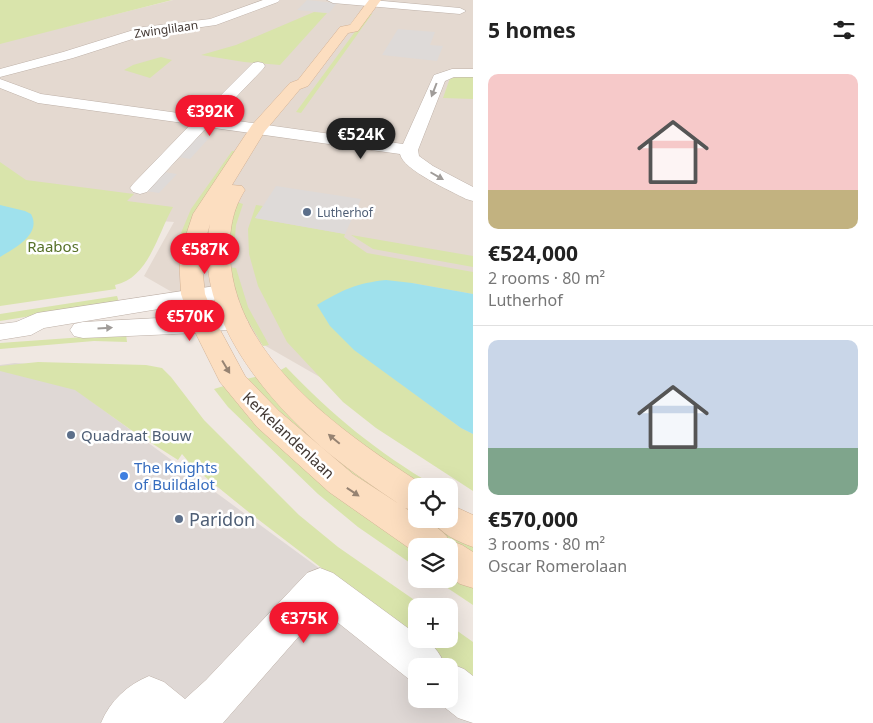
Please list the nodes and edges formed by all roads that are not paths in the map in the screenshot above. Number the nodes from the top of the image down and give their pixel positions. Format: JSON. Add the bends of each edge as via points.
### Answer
{"nodes":[{"id":1,"x":274,"y":0,"type":"edge"},
{"id":2,"x":332,"y":0,"type":"edge"},
{"id":3,"x":367,"y":2,"type":"edge"},
{"id":4,"x":465,"y":10,"type":"edge"},
{"id":5,"x":258,"y":66,"type":"dead end"},
{"id":6,"x":0,"y":73,"type":"edge"},
{"id":7,"x":473,"y":73,"type":"edge"},
{"id":8,"x":0,"y":83,"type":"edge"},
{"id":9,"x":202,"y":122,"type":"junction"},
{"id":10,"x":266,"y":130,"type":"junction"},
{"id":11,"x":410,"y":150,"type":"junction"},
{"id":12,"x":140,"y":188,"type":"dead end"},
{"id":13,"x":473,"y":195,"type":"edge"},
{"id":14,"x":222,"y":292,"type":"junction"},
{"id":15,"x":194,"y":297,"type":"junction"},
{"id":16,"x":236,"y":322,"type":"junction"},
{"id":17,"x":205,"y":326,"type":"junction"},
{"id":18,"x":11,"y":330,"type":"edge"},
{"id":19,"x":408,"y":492,"type":"edge"},
{"id":20,"x":458,"y":523,"type":"edge"},
{"id":21,"x":473,"y":532,"type":"edge"},
{"id":22,"x":422,"y":538,"type":"edge"},
{"id":23,"x":458,"y":562,"type":"edge"},
{"id":24,"x":473,"y":572,"type":"edge"},
{"id":25,"x":415,"y":658,"type":"edge"},
{"id":26,"x":458,"y":691,"type":"edge"},
{"id":27,"x":473,"y":703,"type":"edge"},
{"id":28,"x":123,"y":723,"type":"edge"},
{"id":29,"x":179,"y":723,"type":"edge"},
{"id":30,"x":192,"y":723,"type":"edge"}],
"edges":[{"from":1,"to":6,"type":"street","name":"Zwinglilaan","via":[[212,22],[143,30]]},
{"from":2,"to":3,"type":"street"},
{"from":3,"to":4,"type":"street"},
{"from":3,"to":10,"type":"street","name":"Kerkelandenlaan","via":[[354,28],[344,30],[303,83],[295,86]]},
{"from":5,"to":9,"type":"street"},
{"from":7,"to":11,"type":"street","one_way":true,"via":[[452,73],[438,78]]},
{"from":8,"to":9,"type":"street","via":[[38,98]]},
{"from":9,"to":10,"type":"street"},
{"from":9,"to":12,"type":"street"},
{"from":10,"to":11,"type":"street"},
{"from":10,"to":14,"type":"street","name":"Kerkelandenlaan","via":[[221,219],[217,256]]},
{"from":10,"to":15,"type":"street","name":"Kerkelandenlaan","via":[[203,214],[190,256]]},
{"from":11,"to":13,"type":"street","one_way":true,"via":[[410,158],[426,170]]},
{"from":14,"to":15,"type":"street"},
{"from":14,"to":16,"type":"street","name":"Kerkelandenlaan"},
{"from":15,"to":17,"type":"street","name":"Kerkelandenlaan"},
{"from":15,"to":18,"type":"street","via":[[37,322]]},
{"from":16,"to":17,"type":"street"},
{"from":19,"to":16,"type":"street","name":"Kerkelandenlaan","one_way":true,"via":[[334,440],[296,405],[263,366]]},
{"from":18,"to":17,"type":"street","one_way":true,"via":[[41,332]]},
{"from":17,"to":22,"type":"street","name":"Kerkelandenlaan","one_way":true,"via":[[234,382],[268,419],[341,484]]},
{"from":20,"to":21,"type":"street"},
{"from":23,"to":24,"type":"street"},
{"from":25,"to":30,"type":"street","via":[[320,585]]},
{"from":26,"to":27,"type":"street"},
{"from":28,"to":29,"type":"street","via":[[149,698]]}]}
